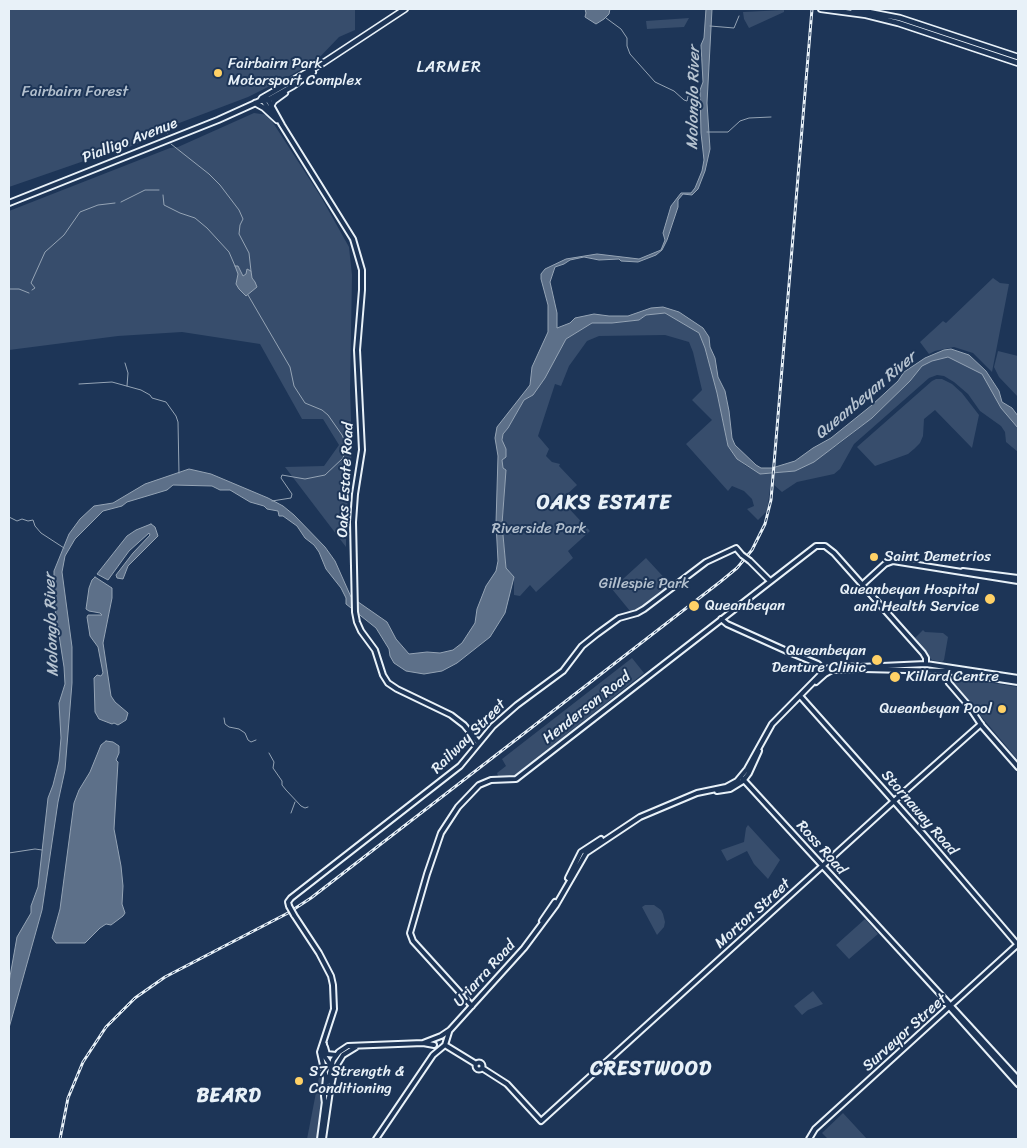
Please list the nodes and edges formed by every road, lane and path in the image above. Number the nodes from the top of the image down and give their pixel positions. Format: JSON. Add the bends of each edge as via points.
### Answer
{"nodes":[{"id":1,"x":405,"y":9,"type":"edge"},
{"id":2,"x":823,"y":9,"type":"edge"},
{"id":3,"x":853,"y":9,"type":"edge"},
{"id":4,"x":1018,"y":57,"type":"edge"},
{"id":5,"x":323,"y":63,"type":"junction"},
{"id":6,"x":1018,"y":63,"type":"edge"},
{"id":7,"x":293,"y":86,"type":"junction"},
{"id":8,"x":262,"y":100,"type":"junction"},
{"id":9,"x":271,"y":106,"type":"junction"},
{"id":10,"x":279,"y":121,"type":"junction"},
{"id":11,"x":9,"y":202,"type":"edge"},
{"id":12,"x":1018,"y":580,"type":"edge"},
{"id":13,"x":770,"y":581,"type":"junction"},
{"id":14,"x":862,"y":585,"type":"junction"},
{"id":15,"x":721,"y":619,"type":"junction"},
{"id":16,"x":926,"y":664,"type":"junction"},
{"id":17,"x":902,"y":667,"type":"junction"},
{"id":18,"x":947,"y":669,"type":"junction"},
{"id":19,"x":824,"y":672,"type":"junction"},
{"id":20,"x":1018,"y":678,"type":"edge"},
{"id":21,"x":1018,"y":682,"type":"edge"},
{"id":22,"x":800,"y":698,"type":"junction"},
{"id":23,"x":981,"y":724,"type":"junction"},
{"id":24,"x":478,"y":742,"type":"junction"},
{"id":25,"x":1018,"y":767,"type":"edge"},
{"id":26,"x":743,"y":778,"type":"junction"},
{"id":27,"x":894,"y":801,"type":"junction"},
{"id":28,"x":823,"y":866,"type":"junction"},
{"id":29,"x":1018,"y":945,"type":"edge"},
{"id":30,"x":472,"y":1006,"type":"junction"},
{"id":31,"x":950,"y":1007,"type":"junction"},
{"id":32,"x":450,"y":1030,"type":"junction"},
{"id":33,"x":327,"y":1032,"type":"junction"},
{"id":34,"x":441,"y":1036,"type":"junction"},
{"id":35,"x":434,"y":1038,"type":"junction"},
{"id":36,"x":326,"y":1039,"type":"junction"},
{"id":37,"x":445,"y":1040,"type":"junction"},
{"id":38,"x":424,"y":1042,"type":"junction"},
{"id":39,"x":362,"y":1045,"type":"junction"},
{"id":40,"x":445,"y":1045,"type":"junction"},
{"id":41,"x":434,"y":1046,"type":"junction"},
{"id":42,"x":352,"y":1048,"type":"junction"},
{"id":43,"x":440,"y":1048,"type":"junction"},
{"id":44,"x":336,"y":1055,"type":"junction"},
{"id":45,"x":433,"y":1055,"type":"junction"},
{"id":46,"x":322,"y":1061,"type":"junction"},
{"id":47,"x":331,"y":1065,"type":"junction"},
{"id":48,"x":1018,"y":1079,"type":"edge"},
{"id":49,"x":1018,"y":1084,"type":"edge"},
{"id":50,"x":330,"y":1091,"type":"junction"},
{"id":51,"x":325,"y":1104,"type":"junction"},
{"id":52,"x":322,"y":1139,"type":"edge"},
{"id":53,"x":376,"y":1139,"type":"edge"},
{"id":54,"x":809,"y":1139,"type":"edge"}],
"edges":[{"from":1,"to":5,"type":"main road","name":"Pialligo Avenue"},
{"from":2,"to":6,"type":"main road","via":[[898,23]]},
{"from":3,"to":4,"type":"main road","via":[[900,18]]},
{"from":5,"to":7,"type":"main road","name":"Pialligo Avenue"},
{"from":5,"to":8,"type":"main road","name":"Pialligo Avenue"},
{"from":7,"to":8,"type":"main road","name":"Pialligo Avenue"},
{"from":7,"to":9,"type":"main road"},
{"from":8,"to":9,"type":"street","name":"Oaks Estate Road"},
{"from":8,"to":10,"type":"street","name":"Oaks Estate Road"},
{"from":8,"to":10,"type":"main road","via":[[264,108]]},
{"from":8,"to":11,"type":"main road","name":"Pialligo Avenue"},
{"from":9,"to":10,"type":"street","name":"Oaks Estate Road"},
{"from":10,"to":24,"type":"street","name":"Oaks Estate Road","via":[[353,239],[362,270],[357,350],[362,450],[354,510],[355,612],[358,626],[373,646],[388,682],[396,689],[457,718]]},
{"from":12,"to":14,"type":"street","via":[[891,562]]},
{"from":13,"to":14,"type":"street","name":"Henderson Road","via":[[816,546],[826,546]]},
{"from":13,"to":15,"type":"street","name":"Henderson Road"},
{"from":13,"to":24,"type":"street","name":"Railway Street","bridge":true,"via":[[736,548],[706,562],[641,611],[614,621],[582,646],[563,671],[501,718]]},
{"from":14,"to":16,"type":"street","name":"Henderson Road","via":[[922,653]]},
{"from":15,"to":19,"type":"street","via":[[819,665]]},
{"from":15,"to":30,"type":"street","name":"Henderson Road","via":[[516,779],[488,781],[476,787],[441,833],[411,937]]},
{"from":16,"to":17,"type":"street"},
{"from":16,"to":18,"type":"street"},
{"from":17,"to":18,"type":"street"},
{"from":17,"to":19,"type":"street","via":[[837,666]]},
{"from":18,"to":20,"type":"street"},
{"from":18,"to":21,"type":"street"},
{"from":18,"to":23,"type":"street","via":[[947,680]]},
{"from":19,"to":22,"type":"street"},
{"from":22,"to":26,"type":"street","via":[[770,726]]},
{"from":22,"to":27,"type":"street","name":"Stornaway Road"},
{"from":23,"to":25,"type":"street"},
{"from":23,"to":27,"type":"street","name":"Morton Street"},
{"from":24,"to":33,"type":"street","name":"Railway Street","bridge":true,"via":[[460,766],[288,902],[327,967],[333,985],[334,1009]]},
{"from":26,"to":28,"type":"street","name":"Ross Road"},
{"from":26,"to":30,"type":"street","name":"Uriarra Road","via":[[734,787],[702,792],[640,817],[581,856],[561,895],[536,932]]},
{"from":27,"to":28,"type":"street","name":"Morton Street"},
{"from":27,"to":29,"type":"street","name":"Stornaway Road"},
{"from":28,"to":31,"type":"street","name":"Ross Road"},
{"from":28,"to":40,"type":"street","name":"Morton Street","via":[[541,1121],[507,1084],[482,1068],[481,1064]]},
{"from":29,"to":31,"type":"street","name":"Surveyor Street"},
{"from":30,"to":32,"type":"street","name":"Uriarra Road"},
{"from":31,"to":48,"type":"street","name":"Ross Road"},
{"from":31,"to":49,"type":"street","name":"Ross Road"},
{"from":31,"to":54,"type":"street","name":"Surveyor Street","via":[[815,1129]]},
{"from":32,"to":34,"type":"street","name":"Uriarra Road"},
{"from":32,"to":37,"type":"street","name":"Uriarra Road"},
{"from":33,"to":36,"type":"street","name":"Railway Street"},
{"from":33,"to":46,"type":"street","name":"Railway Street","via":[[320,1049]]},
{"from":34,"to":35,"type":"street"},
{"from":34,"to":37,"type":"street"},
{"from":35,"to":38,"type":"street"},
{"from":35,"to":41,"type":"street"},
{"from":36,"to":44,"type":"street","via":[[326,1053]]},
{"from":36,"to":47,"type":"street","name":"Railway Street","via":[[323,1052]]},
{"from":37,"to":40,"type":"street"},
{"from":38,"to":39,"type":"street"},
{"from":38,"to":41,"type":"street"},
{"from":39,"to":42,"type":"street"},
{"from":39,"to":44,"type":"street","via":[[348,1046]]},
{"from":40,"to":43,"type":"street"},
{"from":41,"to":43,"type":"street"},
{"from":41,"to":45,"type":"street"},
{"from":42,"to":47,"type":"street"},
{"from":42,"to":50,"type":"street","via":[[338,1063]]},
{"from":43,"to":45,"type":"street"},
{"from":44,"to":47,"type":"street"},
{"from":45,"to":53,"type":"street"},
{"from":46,"to":47,"type":"street"},
{"from":46,"to":51,"type":"street","name":"Railway Street","via":[[326,1078]]},
{"from":47,"to":50,"type":"street","name":"Railway Street"},
{"from":47,"to":51,"type":"street"},
{"from":50,"to":52,"type":"street"},
{"from":51,"to":52,"type":"street"}]}
